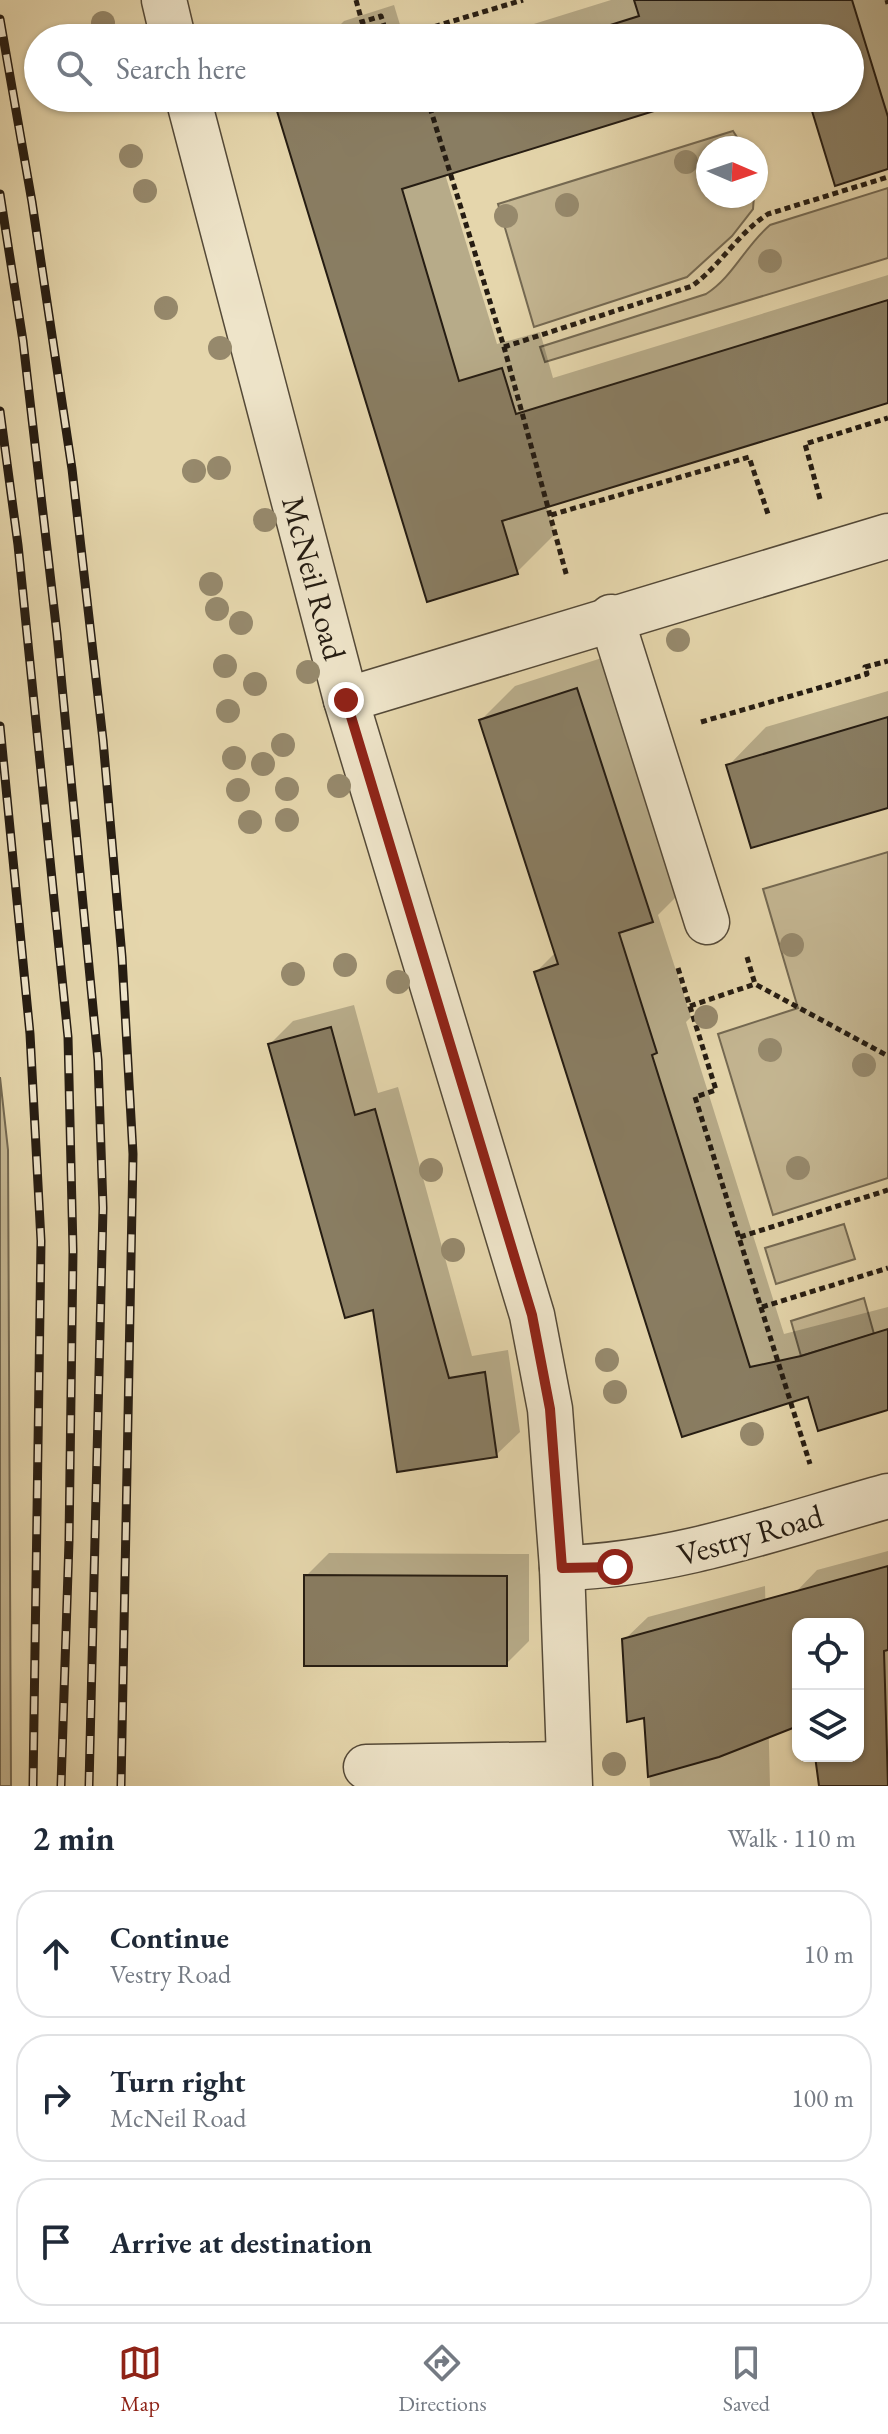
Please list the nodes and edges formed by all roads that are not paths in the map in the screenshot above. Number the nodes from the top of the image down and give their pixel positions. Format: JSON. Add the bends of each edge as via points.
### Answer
{"nodes":[{"id":1,"x":164,"y":0,"type":"edge"},
{"id":2,"x":170,"y":24,"type":"edge"},
{"id":3,"x":192,"y":112,"type":"edge"},
{"id":4,"x":888,"y":536,"type":"edge"},
{"id":5,"x":592,"y":623,"type":"junction"},
{"id":6,"x":346,"y":700,"type":"junction"},
{"id":7,"x":707,"y":922,"type":"dead end"},
{"id":8,"x":888,"y":1496,"type":"edge"},
{"id":9,"x":562,"y":1568,"type":"junction"},
{"id":10,"x":366,"y":1767,"type":"dead end"},
{"id":11,"x":569,"y":1775,"type":"edge"}],
"edges":[{"from":1,"to":2,"type":"street"},
{"from":3,"to":6,"type":"street","name":"McNeil Road"},
{"from":4,"to":5,"type":"street"},
{"from":5,"to":6,"type":"street"},
{"from":5,"to":7,"type":"street"},
{"from":6,"to":9,"type":"street","name":"McNeil Road","via":[[532,1315],[550,1409]]},
{"from":8,"to":9,"type":"street","name":"Vestry Road","via":[[685,1555],[615,1567]]},
{"from":9,"to":11,"type":"street","name":"McNeil Road"},
{"from":10,"to":11,"type":"street"}]}
